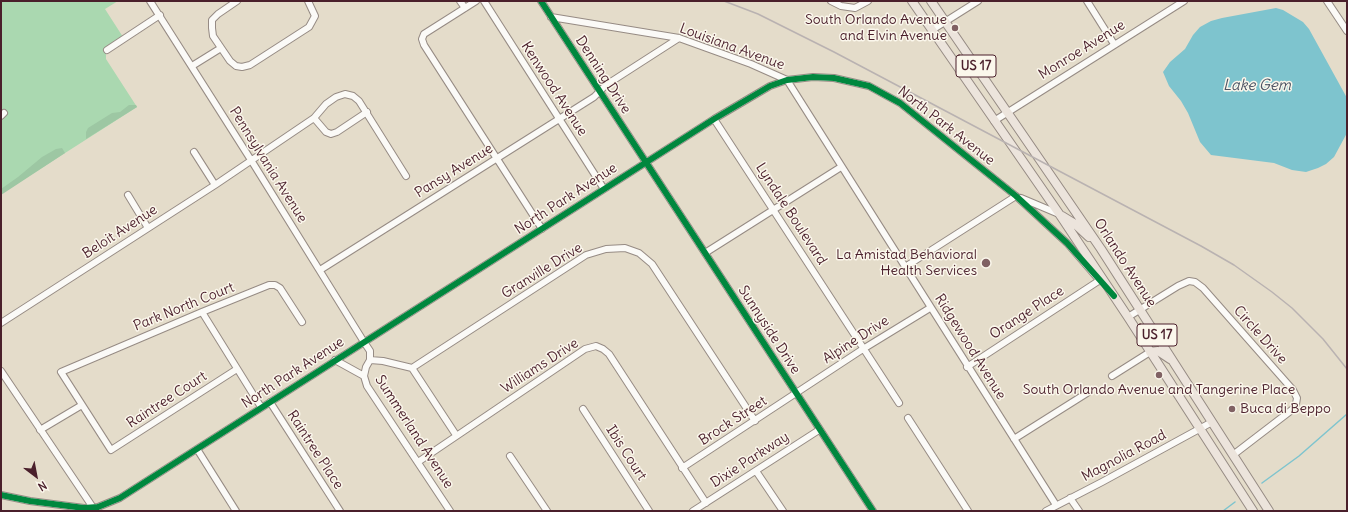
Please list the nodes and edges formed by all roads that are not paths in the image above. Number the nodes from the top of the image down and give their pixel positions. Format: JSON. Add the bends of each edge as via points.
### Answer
{"nodes":[{"id":1,"x":150,"y":1,"type":"edge"},
{"id":2,"x":236,"y":1,"type":"edge"},
{"id":3,"x":308,"y":1,"type":"edge"},
{"id":4,"x":460,"y":1,"type":"edge"},
{"id":5,"x":476,"y":1,"type":"edge"},
{"id":6,"x":484,"y":1,"type":"edge"},
{"id":7,"x":542,"y":1,"type":"edge"},
{"id":8,"x":831,"y":1,"type":"edge"},
{"id":9,"x":868,"y":1,"type":"edge"},
{"id":10,"x":912,"y":1,"type":"edge"},
{"id":11,"x":931,"y":1,"type":"edge"},
{"id":12,"x":978,"y":1,"type":"edge"},
{"id":13,"x":1088,"y":1,"type":"edge"},
{"id":14,"x":1183,"y":1,"type":"edge"},
{"id":15,"x":1327,"y":1,"type":"edge"},
{"id":16,"x":465,"y":8,"type":"junction"},
{"id":17,"x":160,"y":15,"type":"junction"},
{"id":18,"x":551,"y":16,"type":"junction"},
{"id":19,"x":945,"y":21,"type":"junction"},
{"id":20,"x":932,"y":30,"type":"junction"},
{"id":21,"x":1347,"y":31,"type":"edge"},
{"id":22,"x":679,"y":38,"type":"junction"},
{"id":23,"x":1114,"y":44,"type":"junction"},
{"id":24,"x":221,"y":48,"type":"junction"},
{"id":25,"x":106,"y":50,"type":"dead end"},
{"id":26,"x":192,"y":66,"type":"junction"},
{"id":27,"x":787,"y":80,"type":"junction"},
{"id":28,"x":600,"y":91,"type":"junction"},
{"id":29,"x":367,"y":112,"type":"junction"},
{"id":30,"x":1008,"y":112,"type":"junction"},
{"id":31,"x":314,"y":118,"type":"junction"},
{"id":32,"x":559,"y":119,"type":"junction"},
{"id":33,"x":714,"y":119,"type":"junction"},
{"id":34,"x":994,"y":121,"type":"junction"},
{"id":35,"x":194,"y":152,"type":"dead end"},
{"id":36,"x":497,"y":159,"type":"junction"},
{"id":37,"x":251,"y":160,"type":"junction"},
{"id":38,"x":646,"y":162,"type":"junction"},
{"id":39,"x":841,"y":167,"type":"junction"},
{"id":40,"x":406,"y":176,"type":"dead end"},
{"id":41,"x":215,"y":185,"type":"junction"},
{"id":42,"x":604,"y":189,"type":"junction"},
{"id":43,"x":128,"y":195,"type":"dead end"},
{"id":44,"x":1016,"y":196,"type":"junction"},
{"id":45,"x":774,"y":210,"type":"junction"},
{"id":46,"x":1060,"y":215,"type":"junction"},
{"id":47,"x":148,"y":228,"type":"junction"},
{"id":48,"x":542,"y":229,"type":"junction"},
{"id":49,"x":1101,"y":249,"type":"junction"},
{"id":50,"x":705,"y":253,"type":"junction"},
{"id":51,"x":905,"y":267,"type":"junction"},
{"id":52,"x":320,"y":270,"type":"junction"},
{"id":53,"x":1100,"y":280,"type":"junction"},
{"id":54,"x":1114,"y":296,"type":"junction"},
{"id":55,"x":930,"y":308,"type":"junction"},
{"id":56,"x":1140,"y":309,"type":"junction"},
{"id":57,"x":202,"y":312,"type":"junction"},
{"id":58,"x":1128,"y":317,"type":"junction"},
{"id":59,"x":302,"y":322,"type":"dead end"},
{"id":60,"x":1,"y":323,"type":"edge"},
{"id":61,"x":364,"y":342,"type":"junction"},
{"id":62,"x":863,"y":349,"type":"junction"},
{"id":63,"x":1150,"y":352,"type":"junction"},
{"id":64,"x":335,"y":360,"type":"junction"},
{"id":65,"x":370,"y":360,"type":"junction"},
{"id":66,"x":1174,"y":362,"type":"junction"},
{"id":67,"x":967,"y":367,"type":"junction"},
{"id":68,"x":412,"y":368,"type":"junction"},
{"id":69,"x":237,"y":369,"type":"junction"},
{"id":70,"x":1,"y":371,"type":"edge"},
{"id":71,"x":364,"y":376,"type":"junction"},
{"id":72,"x":1112,"y":376,"type":"dead end"},
{"id":73,"x":1087,"y":393,"type":"dead end"},
{"id":74,"x":796,"y":394,"type":"junction"},
{"id":75,"x":270,"y":402,"type":"junction"},
{"id":76,"x":899,"y":403,"type":"dead end"},
{"id":77,"x":82,"y":405,"type":"junction"},
{"id":78,"x":261,"y":407,"type":"junction"},
{"id":79,"x":583,"y":409,"type":"dead end"},
{"id":80,"x":908,"y":418,"type":"dead end"},
{"id":81,"x":755,"y":421,"type":"junction"},
{"id":82,"x":1212,"y":422,"type":"junction"},
{"id":83,"x":1200,"y":429,"type":"junction"},
{"id":84,"x":40,"y":430,"type":"junction"},
{"id":85,"x":819,"y":430,"type":"junction"},
{"id":86,"x":456,"y":435,"type":"junction"},
{"id":87,"x":1014,"y":439,"type":"junction"},
{"id":88,"x":197,"y":449,"type":"junction"},
{"id":89,"x":1233,"y":455,"type":"junction"},
{"id":90,"x":510,"y":456,"type":"dead end"},
{"id":91,"x":418,"y":462,"type":"junction"},
{"id":92,"x":682,"y":468,"type":"junction"},
{"id":93,"x":756,"y":470,"type":"junction"},
{"id":94,"x":1,"y":496,"type":"edge"},
{"id":95,"x":1070,"y":498,"type":"junction"},
{"id":96,"x":706,"y":503,"type":"junction"},
{"id":97,"x":1056,"y":506,"type":"junction"},
{"id":98,"x":94,"y":509,"type":"edge"},
{"id":99,"x":236,"y":511,"type":"edge"},
{"id":100,"x":340,"y":511,"type":"edge"},
{"id":101,"x":450,"y":511,"type":"edge"},
{"id":102,"x":547,"y":511,"type":"edge"},
{"id":103,"x":649,"y":511,"type":"edge"},
{"id":104,"x":694,"y":511,"type":"edge"},
{"id":105,"x":783,"y":511,"type":"edge"},
{"id":106,"x":873,"y":511,"type":"edge"},
{"id":107,"x":968,"y":511,"type":"edge"},
{"id":108,"x":1046,"y":511,"type":"edge"},
{"id":109,"x":1079,"y":511,"type":"edge"},
{"id":110,"x":1253,"y":511,"type":"edge"},
{"id":111,"x":1269,"y":511,"type":"edge"}],
"edges":[{"from":1,"to":17,"type":"street","name":"Pennsylvania Avenue"},
{"from":2,"to":24,"type":"street","via":[[212,20],[213,36]]},
{"from":3,"to":24,"type":"street","via":[[315,16],[309,26],[250,65],[236,66]]},
{"from":4,"to":16,"type":"street"},
{"from":5,"to":16,"type":"street"},
{"from":6,"to":32,"type":"street","name":"Kenwood Avenue"},
{"from":7,"to":18,"type":"street","name":"Denning Drive"},
{"from":8,"to":9,"type":"street","via":[[855,8]]},
{"from":10,"to":20,"type":"main road","number":"US 17"},
{"from":11,"to":19,"type":"main road","number":"US 17"},
{"from":12,"to":19,"type":"street"},
{"from":13,"to":23,"type":"street"},
{"from":14,"to":23,"type":"street","name":"Monroe Avenue"},
{"from":15,"to":21,"type":"street"},
{"from":16,"to":36,"type":"street","via":[[428,31],[422,39]]},
{"from":17,"to":25,"type":"street"},
{"from":17,"to":26,"type":"street","name":"Pennsylvania Avenue"},
{"from":18,"to":22,"type":"street","name":"Louisiana Avenue"},
{"from":18,"to":28,"type":"street","name":"Denning Drive"},
{"from":19,"to":20,"type":"street"},
{"from":19,"to":30,"type":"main road","number":"US 17"},
{"from":20,"to":34,"type":"main road","number":"US 17"},
{"from":22,"to":27,"type":"street","name":"Louisiana Avenue"},
{"from":22,"to":28,"type":"street","name":"Pansy Avenue"},
{"from":23,"to":30,"type":"street","name":"Monroe Avenue"},
{"from":24,"to":26,"type":"street"},
{"from":26,"to":37,"type":"street","name":"Pennsylvania Avenue"},
{"from":27,"to":33,"type":"street","name":"North Park Avenue","via":[[770,86]]},
{"from":27,"to":39,"type":"street","name":"Ridgewood Avenue"},
{"from":27,"to":44,"type":"street","name":"North Park Avenue","via":[[834,78],[875,88],[900,103]]},
{"from":28,"to":32,"type":"street","name":"Pansy Avenue"},
{"from":28,"to":38,"type":"street","name":"Denning Drive"},
{"from":29,"to":31,"type":"street","via":[[331,134]]},
{"from":29,"to":31,"type":"street","name":"Beloit Avenue","via":[[353,96],[345,94],[326,104]]},
{"from":29,"to":40,"type":"street","name":"Beloit Avenue"},
{"from":30,"to":34,"type":"street","name":"Monroe Avenue"},
{"from":30,"to":49,"type":"main road","name":"Orlando Avenue","number":"US 17"},
{"from":31,"to":37,"type":"street","name":"Beloit Avenue"},
{"from":32,"to":36,"type":"street","name":"Pansy Avenue"},
{"from":32,"to":42,"type":"street","name":"Kenwood Avenue"},
{"from":33,"to":38,"type":"street","name":"North Park Avenue"},
{"from":33,"to":45,"type":"street","name":"Lyndale Boulevard"},
{"from":34,"to":46,"type":"main road","name":"Orlando Avenue","number":"US 17"},
{"from":35,"to":41,"type":"street"},
{"from":36,"to":48,"type":"street"},
{"from":36,"to":52,"type":"street","name":"Pansy Avenue"},
{"from":37,"to":41,"type":"street","name":"Beloit Avenue"},
{"from":37,"to":52,"type":"street","name":"Pennsylvania Avenue"},
{"from":38,"to":42,"type":"street","name":"North Park Avenue"},
{"from":38,"to":50,"type":"street","name":"Sunnyside Drive"},
{"from":39,"to":45,"type":"street"},
{"from":39,"to":51,"type":"street","name":"Ridgewood Avenue"},
{"from":41,"to":47,"type":"street","name":"Beloit Avenue"},
{"from":42,"to":48,"type":"street","name":"North Park Avenue"},
{"from":43,"to":47,"type":"street"},
{"from":44,"to":46,"type":"street","name":"North Park Avenue"},
{"from":44,"to":51,"type":"street"},
{"from":44,"to":53,"type":"street","name":"North Park Avenue","via":[[1066,243]]},
{"from":45,"to":50,"type":"street"},
{"from":45,"to":62,"type":"street","name":"Lyndale Boulevard"},
{"from":46,"to":49,"type":"main road","via":[[1075,224]]},
{"from":46,"to":54,"type":"main road","name":"Orlando Avenue","number":"US 17"},
{"from":47,"to":60,"type":"street","name":"Beloit Avenue"},
{"from":48,"to":61,"type":"street","name":"North Park Avenue"},
{"from":49,"to":56,"type":"main road","name":"Orlando Avenue","number":"US 17"},
{"from":50,"to":74,"type":"street","name":"Sunnyside Drive"},
{"from":51,"to":55,"type":"street","name":"Ridgewood Avenue"},
{"from":52,"to":61,"type":"street","name":"Pennsylvania Avenue"},
{"from":53,"to":54,"type":"street","name":"North Park Avenue"},
{"from":53,"to":67,"type":"street","name":"Orange Place"},
{"from":54,"to":58,"type":"main road","name":"Orlando Avenue","number":"US 17"},
{"from":55,"to":62,"type":"street","name":"Alpine Drive"},
{"from":55,"to":67,"type":"street","name":"Ridgewood Avenue"},
{"from":56,"to":58,"type":"street","name":"Circle Drive"},
{"from":56,"to":66,"type":"main road","name":"Orlando Avenue","number":"US 17"},
{"from":56,"to":89,"type":"street","name":"Circle Drive","via":[[1178,286],[1189,281],[1195,282],[1296,394],[1294,409]]},
{"from":57,"to":59,"type":"street","name":"Park North Court","via":[[269,285],[275,285],[280,288]]},
{"from":57,"to":69,"type":"street"},
{"from":57,"to":77,"type":"street","name":"Park North Court","via":[[61,372]]},
{"from":58,"to":63,"type":"main road","name":"Orlando Avenue","number":"US 17"},
{"from":61,"to":64,"type":"street","name":"North Park Avenue"},
{"from":61,"to":65,"type":"street","name":"Summerland Avenue","via":[[370,352]]},
{"from":62,"to":74,"type":"street","name":"Alpine Drive"},
{"from":62,"to":76,"type":"street","name":"Lyndale Boulevard"},
{"from":63,"to":66,"type":"main road","via":[[1158,351]]},
{"from":63,"to":72,"type":"street"},
{"from":63,"to":83,"type":"main road","name":"Orlando Avenue","number":"US 17"},
{"from":64,"to":71,"type":"street"},
{"from":64,"to":75,"type":"street","name":"North Park Avenue"},
{"from":65,"to":68,"type":"street"},
{"from":65,"to":71,"type":"street","name":"Summerland Avenue"},
{"from":66,"to":82,"type":"main road","name":"Orlando Avenue","number":"US 17"},
{"from":67,"to":87,"type":"street","name":"Ridgewood Avenue"},
{"from":68,"to":81,"type":"street","name":"Granville Drive","via":[[586,255],[606,249],[625,248],[639,253],[652,264]]},
{"from":68,"to":86,"type":"street"},
{"from":69,"to":77,"type":"street","name":"Raintree Court","via":[[111,450]]},
{"from":69,"to":78,"type":"street"},
{"from":70,"to":84,"type":"street"},
{"from":71,"to":91,"type":"street","name":"Summerland Avenue","via":[[367,386]]},
{"from":73,"to":87,"type":"street"},
{"from":74,"to":81,"type":"street","name":"Brock Street"},
{"from":74,"to":85,"type":"street","name":"Sunnyside Drive"},
{"from":75,"to":78,"type":"street","name":"North Park Avenue"},
{"from":75,"to":100,"type":"street","name":"Raintree Place"},
{"from":77,"to":84,"type":"street"},
{"from":78,"to":88,"type":"street","name":"North Park Avenue"},
{"from":79,"to":103,"type":"street","name":"Ibis Court"},
{"from":80,"to":107,"type":"street"},
{"from":81,"to":92,"type":"street","name":"Brock Street"},
{"from":82,"to":83,"type":"street","name":"Magnolia Road"},
{"from":82,"to":89,"type":"main road","name":"Orlando Avenue","number":"US 17"},
{"from":83,"to":95,"type":"street","name":"Magnolia Road"},
{"from":83,"to":110,"type":"main road","name":"Orlando Avenue","number":"US 17"},
{"from":84,"to":98,"type":"street"},
{"from":85,"to":93,"type":"street","name":"Dixie Parkway"},
{"from":85,"to":106,"type":"street","name":"Sunnyside Drive"},
{"from":86,"to":91,"type":"street","name":"Williams Drive"},
{"from":86,"to":92,"type":"street","name":"Williams Drive","via":[[585,349],[596,346],[609,354]]},
{"from":87,"to":97,"type":"street","name":"Ridgewood Avenue"},
{"from":88,"to":98,"type":"street","name":"North Park Avenue","via":[[120,498]]},
{"from":88,"to":99,"type":"street"},
{"from":89,"to":111,"type":"main road","name":"Orlando Avenue","number":"US 17"},
{"from":90,"to":102,"type":"street"},
{"from":91,"to":101,"type":"street","name":"Summerland Avenue"},
{"from":92,"to":96,"type":"street","name":"Williams Drive"},
{"from":93,"to":96,"type":"street","name":"Dixie Parkway"},
{"from":93,"to":105,"type":"street"},
{"from":94,"to":98,"type":"street","name":"North Park Avenue"},
{"from":95,"to":97,"type":"street","name":"Magnolia Road"},
{"from":95,"to":109,"type":"street"},
{"from":96,"to":104,"type":"street","name":"Dixie Parkway"},
{"from":97,"to":108,"type":"street","name":"Magnolia Road"}]}
